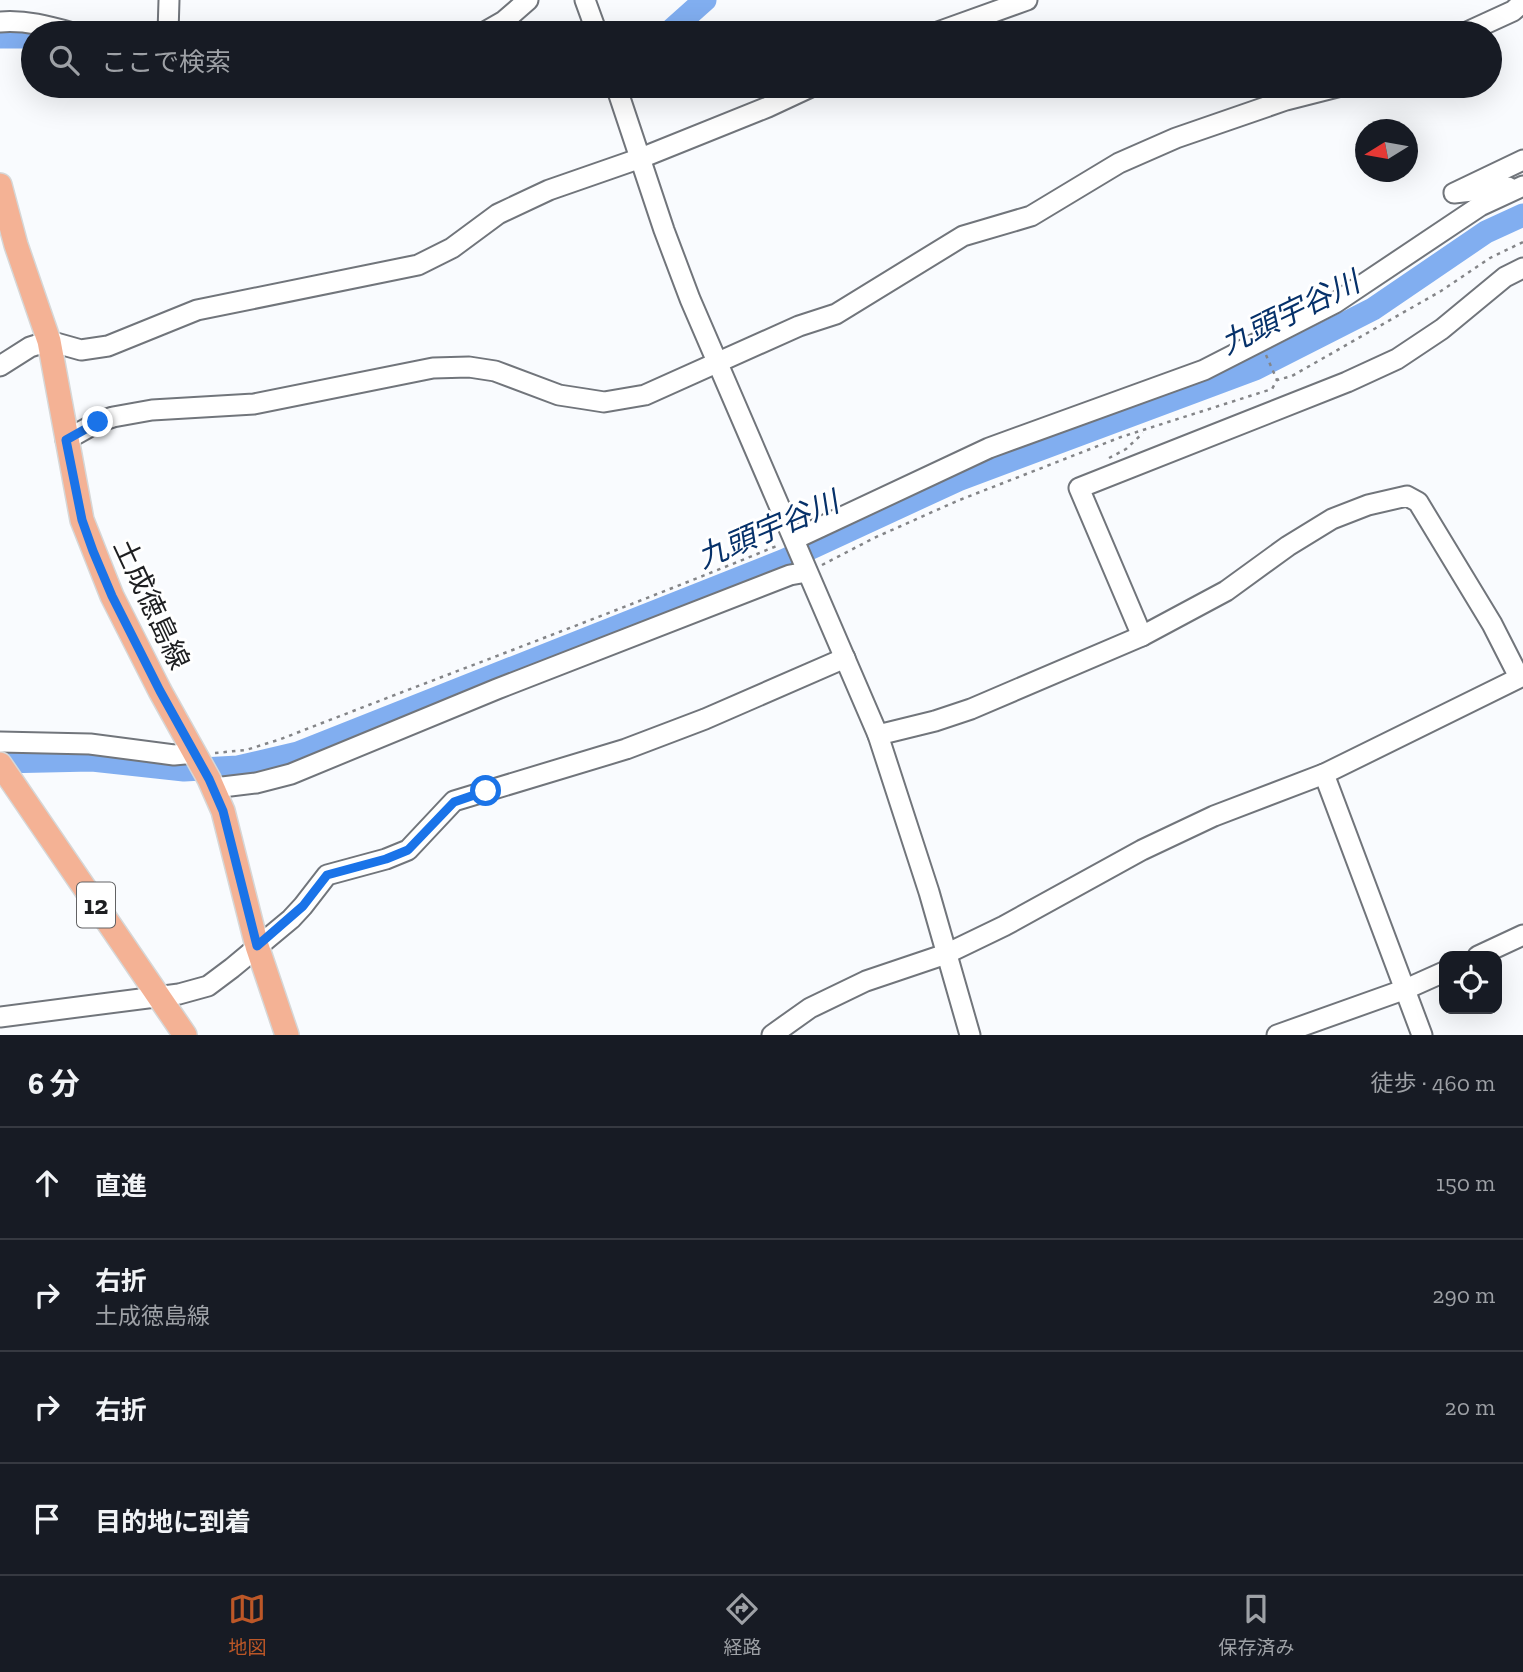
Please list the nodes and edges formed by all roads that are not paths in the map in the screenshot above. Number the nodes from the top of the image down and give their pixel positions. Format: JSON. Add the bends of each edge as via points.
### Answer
{"nodes":[{"id":1,"x":169,"y":0,"type":"edge"},
{"id":2,"x":528,"y":0,"type":"edge"},
{"id":3,"x":585,"y":0,"type":"edge"},
{"id":4,"x":1027,"y":0,"type":"edge"},
{"id":5,"x":1523,"y":2,"type":"edge"},
{"id":6,"x":168,"y":21,"type":"edge"},
{"id":7,"x":505,"y":21,"type":"edge"},
{"id":8,"x":593,"y":21,"type":"edge"},
{"id":9,"x":968,"y":21,"type":"edge"},
{"id":10,"x":1491,"y":21,"type":"edge"},
{"id":11,"x":0,"y":22,"type":"edge"},
{"id":12,"x":21,"y":22,"type":"edge"},
{"id":13,"x":620,"y":98,"type":"edge"},
{"id":14,"x":787,"y":98,"type":"edge"},
{"id":15,"x":1294,"y":98,"type":"edge"},
{"id":16,"x":641,"y":158,"type":"junction"},
{"id":17,"x":1523,"y":160,"type":"edge"},
{"id":18,"x":0,"y":185,"type":"edge"},
{"id":19,"x":1523,"y":186,"type":"edge"},
{"id":20,"x":1523,"y":268,"type":"edge"},
{"id":21,"x":49,"y":341,"type":"junction"},
{"id":22,"x":719,"y":363,"type":"junction"},
{"id":23,"x":0,"y":366,"type":"edge"},
{"id":24,"x":66,"y":440,"type":"junction"},
{"id":25,"x":795,"y":540,"type":"junction"},
{"id":26,"x":807,"y":570,"type":"junction"},
{"id":27,"x":1142,"y":636,"type":"junction"},
{"id":28,"x":845,"y":658,"type":"junction"},
{"id":29,"x":1521,"y":677,"type":"edge"},
{"id":30,"x":878,"y":734,"type":"junction"},
{"id":31,"x":0,"y":742,"type":"edge"},
{"id":32,"x":196,"y":756,"type":"junction"},
{"id":33,"x":4,"y":770,"type":"edge"},
{"id":34,"x":1324,"y":774,"type":"junction"},
{"id":35,"x":211,"y":784,"type":"junction"},
{"id":36,"x":1523,"y":935,"type":"edge"},
{"id":37,"x":257,"y":946,"type":"junction"},
{"id":38,"x":1489,"y":951,"type":"edge"},
{"id":39,"x":946,"y":954,"type":"junction"},
{"id":40,"x":1439,"y":974,"type":"edge"},
{"id":41,"x":1406,"y":989,"type":"junction"},
{"id":42,"x":159,"y":996,"type":"junction"},
{"id":43,"x":0,"y":1017,"type":"edge"},
{"id":44,"x":185,"y":1035,"type":"edge"},
{"id":45,"x":288,"y":1035,"type":"edge"},
{"id":46,"x":772,"y":1035,"type":"edge"},
{"id":47,"x":970,"y":1035,"type":"edge"},
{"id":48,"x":1277,"y":1035,"type":"edge"},
{"id":49,"x":1422,"y":1035,"type":"edge"}],
"edges":[{"from":1,"to":6,"type":"street"},
{"from":2,"to":7,"type":"street"},
{"from":3,"to":8,"type":"street"},
{"from":4,"to":9,"type":"street"},
{"from":5,"to":10,"type":"street"},
{"from":11,"to":12,"type":"street"},
{"from":13,"to":16,"type":"street"},
{"from":14,"to":16,"type":"street"},
{"from":15,"to":22,"type":"street","via":[[1119,163],[1031,216],[963,236],[836,314]]},
{"from":16,"to":21,"type":"street","via":[[549,190],[498,214],[452,248],[418,265],[197,310],[108,346],[81,350]]},
{"from":16,"to":22,"type":"street","via":[[681,276]]},
{"from":17,"to":19,"type":"street","via":[[1454,193]]},
{"from":18,"to":21,"type":"main road","name":"土成徳島線"},
{"from":19,"to":25,"type":"street","via":[[1480,206],[1335,303],[1238,354],[989,448]]},
{"from":20,"to":27,"type":"street","via":[[1505,276],[1442,330],[1397,359],[1079,488]]},
{"from":21,"to":23,"type":"street"},
{"from":21,"to":24,"type":"main road","name":"土成徳島線"},
{"from":22,"to":24,"type":"street","via":[[645,396],[604,402],[559,395],[495,370],[433,368],[254,404],[113,416]]},
{"from":22,"to":25,"type":"street"},
{"from":24,"to":32,"type":"main road","name":"土成徳島線","via":[[93,551]]},
{"from":25,"to":26,"type":"street"},
{"from":26,"to":28,"type":"street"},
{"from":26,"to":35,"type":"street","via":[[291,774],[256,783]]},
{"from":27,"to":29,"type":"street","via":[[1226,591],[1332,519],[1407,496],[1418,502]]},
{"from":27,"to":30,"type":"street","via":[[971,709]]},
{"from":28,"to":30,"type":"street"},
{"from":28,"to":37,"type":"street","via":[[626,749],[454,802],[408,850],[327,875],[303,906]]},
{"from":29,"to":34,"type":"street"},
{"from":30,"to":39,"type":"street"},
{"from":31,"to":32,"type":"street","via":[[90,744]]},
{"from":32,"to":35,"type":"main road","name":"土成徳島線"},
{"from":33,"to":42,"type":"main road","number":"12"},
{"from":34,"to":39,"type":"street","via":[[1214,816]]},
{"from":34,"to":41,"type":"street"},
{"from":35,"to":37,"type":"main road","name":"土成徳島線","via":[[223,811]]},
{"from":36,"to":38,"type":"street"},
{"from":37,"to":42,"type":"street","via":[[208,986]]},
{"from":37,"to":45,"type":"main road","name":"土成徳島線"},
{"from":39,"to":46,"type":"street","via":[[866,981],[810,1008]]},
{"from":39,"to":47,"type":"street"},
{"from":40,"to":41,"type":"street"},
{"from":41,"to":48,"type":"street"},
{"from":41,"to":49,"type":"street"},
{"from":42,"to":43,"type":"street"},
{"from":42,"to":44,"type":"main road","number":"12"}]}
